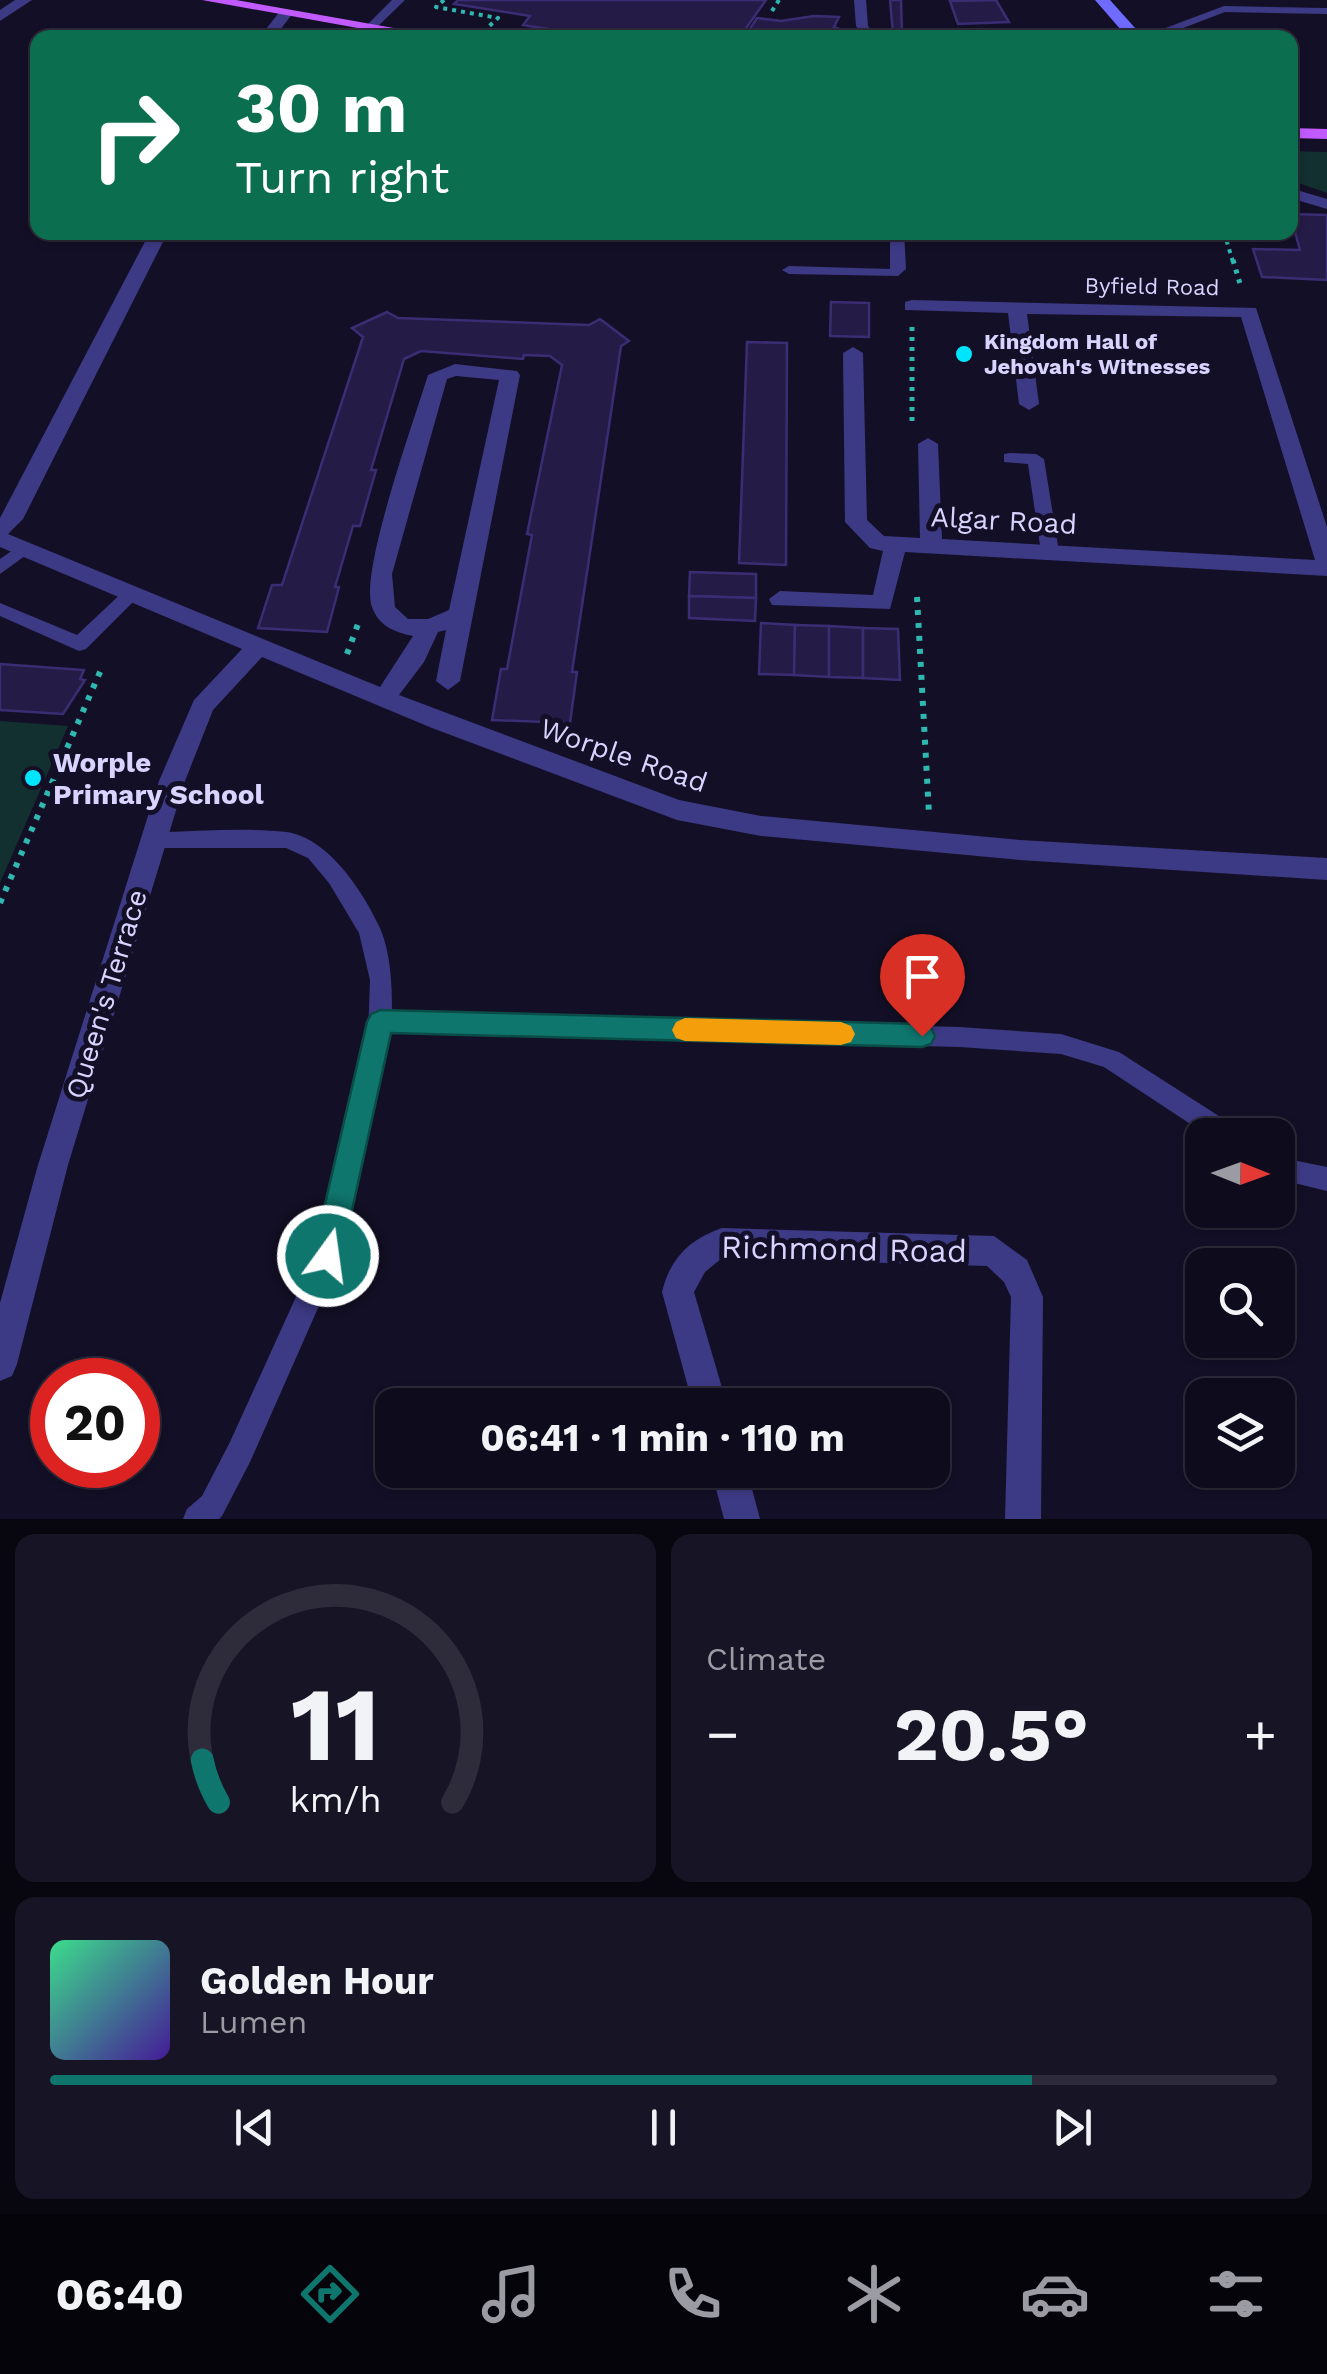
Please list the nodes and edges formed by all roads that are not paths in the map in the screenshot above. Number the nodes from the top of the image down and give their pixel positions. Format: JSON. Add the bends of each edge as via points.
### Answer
{"nodes":[{"id":1,"x":24,"y":0,"type":"edge"},
{"id":2,"x":209,"y":0,"type":"edge"},
{"id":3,"x":399,"y":0,"type":"edge"},
{"id":4,"x":860,"y":0,"type":"edge"},
{"id":5,"x":1102,"y":0,"type":"edge"},
{"id":6,"x":1327,"y":11,"type":"edge"},
{"id":7,"x":286,"y":14,"type":"junction"},
{"id":8,"x":0,"y":17,"type":"edge"},
{"id":9,"x":371,"y":27,"type":"junction"},
{"id":10,"x":273,"y":30,"type":"edge"},
{"id":11,"x":390,"y":30,"type":"edge"},
{"id":12,"x":865,"y":30,"type":"edge"},
{"id":13,"x":1130,"y":30,"type":"edge"},
{"id":14,"x":1168,"y":30,"type":"edge"},
{"id":15,"x":1298,"y":133,"type":"edge"},
{"id":16,"x":1327,"y":134,"type":"edge"},
{"id":17,"x":1298,"y":195,"type":"edge"},
{"id":18,"x":1327,"y":204,"type":"edge"},
{"id":19,"x":154,"y":240,"type":"edge"},
{"id":20,"x":898,"y":240,"type":"edge"},
{"id":21,"x":789,"y":270,"type":"dead end"},
{"id":22,"x":912,"y":306,"type":"dead end"},
{"id":23,"x":1017,"y":308,"type":"junction"},
{"id":24,"x":853,"y":353,"type":"dead end"},
{"id":25,"x":1029,"y":404,"type":"dead end"},
{"id":26,"x":928,"y":444,"type":"dead end"},
{"id":27,"x":1010,"y":458,"type":"dead end"},
{"id":28,"x":0,"y":529,"type":"edge"},
{"id":29,"x":11,"y":544,"type":"edge"},
{"id":30,"x":896,"y":544,"type":"junction"},
{"id":31,"x":930,"y":545,"type":"junction"},
{"id":32,"x":1050,"y":552,"type":"junction"},
{"id":33,"x":1327,"y":564,"type":"edge"},
{"id":34,"x":0,"y":568,"type":"edge"},
{"id":35,"x":133,"y":592,"type":"junction"},
{"id":36,"x":780,"y":598,"type":"dead end"},
{"id":37,"x":0,"y":608,"type":"edge"},
{"id":38,"x":460,"y":614,"type":"junction"},
{"id":39,"x":415,"y":626,"type":"junction"},
{"id":40,"x":258,"y":647,"type":"junction"},
{"id":41,"x":448,"y":681,"type":"dead end"},
{"id":42,"x":384,"y":699,"type":"junction"},
{"id":43,"x":154,"y":840,"type":"junction"},
{"id":44,"x":1327,"y":869,"type":"edge"},
{"id":45,"x":380,"y":1022,"type":"junction"},
{"id":46,"x":1201,"y":1118,"type":"edge"},
{"id":47,"x":1295,"y":1172,"type":"edge"},
{"id":48,"x":1327,"y":1179,"type":"edge"},
{"id":49,"x":0,"y":1364,"type":"edge"},
{"id":50,"x":705,"y":1388,"type":"edge"},
{"id":51,"x":734,"y":1488,"type":"edge"},
{"id":52,"x":197,"y":1519,"type":"edge"},
{"id":53,"x":742,"y":1519,"type":"edge"},
{"id":54,"x":1023,"y":1519,"type":"edge"}],
"edges":[{"from":1,"to":8,"type":"street"},
{"from":2,"to":7,"type":"main road"},
{"from":3,"to":9,"type":"lane"},
{"from":4,"to":12,"type":"lane"},
{"from":5,"to":13,"type":"street"},
{"from":6,"to":14,"type":"lane","via":[[1224,10]]},
{"from":7,"to":9,"type":"main road"},
{"from":7,"to":10,"type":"street"},
{"from":9,"to":11,"type":"main road"},
{"from":15,"to":16,"type":"main road"},
{"from":17,"to":18,"type":"street"},
{"from":19,"to":28,"type":"street","via":[[21,502]]},
{"from":20,"to":21,"type":"lane","via":[[893,273]]},
{"from":22,"to":23,"type":"street","name":"Byfield Road"},
{"from":23,"to":25,"type":"street"},
{"from":23,"to":33,"type":"street","name":"Byfield Road","via":[[1249,312]]},
{"from":24,"to":30,"type":"street","name":"Algar Road","via":[[856,522],[878,543]]},
{"from":26,"to":31,"type":"street"},
{"from":27,"to":32,"type":"lane","via":[[1036,459]]},
{"from":29,"to":34,"type":"lane"},
{"from":29,"to":35,"type":"street","name":"Worple Road"},
{"from":30,"to":31,"type":"street","name":"Algar Road"},
{"from":30,"to":36,"type":"street","via":[[882,602]]},
{"from":31,"to":32,"type":"street","name":"Algar Road"},
{"from":32,"to":33,"type":"street","name":"Algar Road"},
{"from":35,"to":37,"type":"lane","via":[[79,644]]},
{"from":35,"to":40,"type":"street","name":"Worple Road"},
{"from":38,"to":39,"type":"street"},
{"from":38,"to":39,"type":"street","via":[[510,375],[496,372],[438,375],[377,600],[382,613]]},
{"from":38,"to":41,"type":"street"},
{"from":39,"to":42,"type":"street","via":[[423,648]]},
{"from":40,"to":42,"type":"street","name":"Worple Road"},
{"from":40,"to":43,"type":"street","name":"Queen's Terrace","via":[[204,706]]},
{"from":42,"to":44,"type":"street","name":"Worple Road","via":[[677,810],[761,826]]},
{"from":43,"to":45,"type":"lane","via":[[288,840],[315,852],[370,931],[381,980]]},
{"from":43,"to":49,"type":"street","name":"Queen's Terrace","via":[[52,1165]]},
{"from":45,"to":46,"type":"lane","via":[[1061,1044],[1111,1059]]},
{"from":45,"to":52,"type":"lane","via":[[328,1256],[240,1452],[212,1506]]},
{"from":47,"to":48,"type":"lane"},
{"from":50,"to":54,"type":"street","name":"Richmond Road","via":[[678,1294],[706,1247],[994,1251],[1016,1271],[1027,1297]]},
{"from":51,"to":53,"type":"street"}]}
